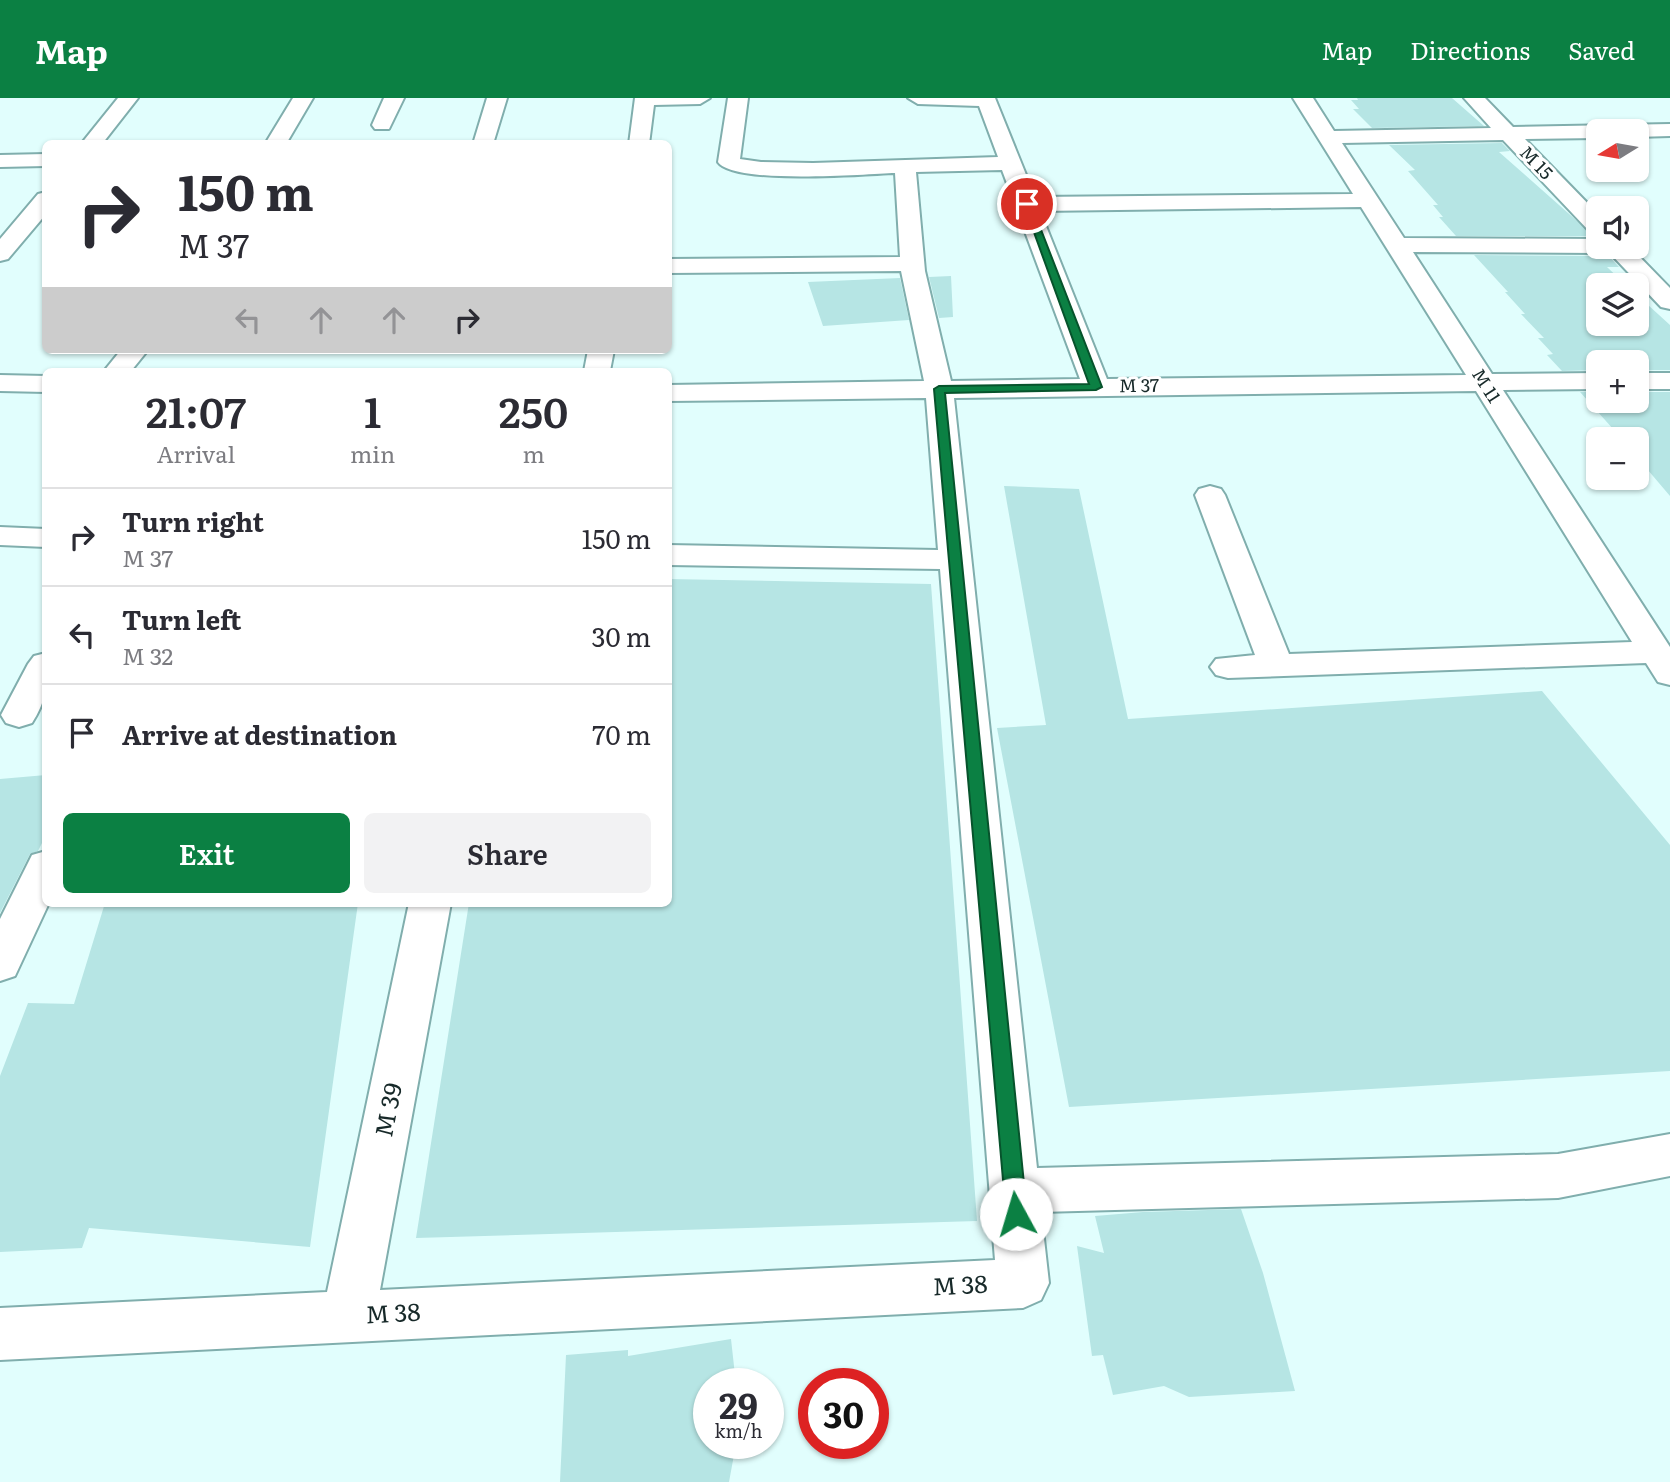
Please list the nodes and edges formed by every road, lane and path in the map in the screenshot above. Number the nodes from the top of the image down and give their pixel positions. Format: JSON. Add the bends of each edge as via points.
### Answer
{"nodes":[{"id":1,"x":128,"y":98,"type":"edge"},
{"id":2,"x":303,"y":98,"type":"edge"},
{"id":3,"x":394,"y":98,"type":"edge"},
{"id":4,"x":496,"y":98,"type":"edge"},
{"id":5,"x":700,"y":98,"type":"edge"},
{"id":6,"x":738,"y":98,"type":"edge"},
{"id":7,"x":918,"y":98,"type":"edge"},
{"id":8,"x":1303,"y":98,"type":"edge"},
{"id":9,"x":1474,"y":98,"type":"edge"},
{"id":10,"x":645,"y":99,"type":"edge"},
{"id":11,"x":986,"y":99,"type":"edge"},
{"id":12,"x":382,"y":125,"type":"dead end"},
{"id":13,"x":1670,"y":130,"type":"edge"},
{"id":14,"x":1506,"y":132,"type":"junction"},
{"id":15,"x":1329,"y":137,"type":"junction"},
{"id":16,"x":94,"y":140,"type":"edge"},
{"id":17,"x":277,"y":140,"type":"edge"},
{"id":18,"x":484,"y":140,"type":"edge"},
{"id":19,"x":640,"y":140,"type":"edge"},
{"id":20,"x":42,"y":160,"type":"edge"},
{"id":21,"x":0,"y":161,"type":"edge"},
{"id":22,"x":1011,"y":163,"type":"junction"},
{"id":23,"x":905,"y":166,"type":"junction"},
{"id":24,"x":1368,"y":200,"type":"junction"},
{"id":25,"x":42,"y":204,"type":"edge"},
{"id":26,"x":1027,"y":204,"type":"junction"},
{"id":27,"x":1586,"y":215,"type":"edge"},
{"id":28,"x":1396,"y":244,"type":"junction"},
{"id":29,"x":1586,"y":246,"type":"edge"},
{"id":30,"x":3,"y":248,"type":"edge"},
{"id":31,"x":1629,"y":259,"type":"edge"},
{"id":32,"x":912,"y":264,"type":"junction"},
{"id":33,"x":672,"y":266,"type":"edge"},
{"id":34,"x":1670,"y":302,"type":"edge"},
{"id":35,"x":132,"y":354,"type":"edge"},
{"id":36,"x":120,"y":368,"type":"edge"},
{"id":37,"x":1483,"y":381,"type":"junction"},
{"id":38,"x":1586,"y":381,"type":"edge"},
{"id":39,"x":1649,"y":381,"type":"edge"},
{"id":40,"x":1670,"y":381,"type":"edge"},
{"id":41,"x":0,"y":383,"type":"edge"},
{"id":42,"x":42,"y":384,"type":"edge"},
{"id":43,"x":1096,"y":387,"type":"junction"},
{"id":44,"x":939,"y":389,"type":"junction"},
{"id":45,"x":672,"y":393,"type":"edge"},
{"id":46,"x":1210,"y":495,"type":"dead end"},
{"id":47,"x":0,"y":536,"type":"edge"},
{"id":48,"x":42,"y":538,"type":"edge"},
{"id":49,"x":672,"y":555,"type":"edge"},
{"id":50,"x":955,"y":560,"type":"junction"},
{"id":51,"x":1663,"y":663,"type":"edge"},
{"id":52,"x":1276,"y":665,"type":"junction"},
{"id":53,"x":1228,"y":667,"type":"dead end"},
{"id":54,"x":42,"y":672,"type":"edge"},
{"id":55,"x":19,"y":715,"type":"dead end"},
{"id":56,"x":42,"y":875,"type":"edge"},
{"id":57,"x":429,"y":907,"type":"edge"},
{"id":58,"x":0,"y":964,"type":"edge"},
{"id":59,"x":1670,"y":1155,"type":"edge"},
{"id":60,"x":1014,"y":1191,"type":"junction"},
{"id":61,"x":348,"y":1317,"type":"junction"},
{"id":62,"x":0,"y":1334,"type":"edge"}],
"edges":[{"from":1,"to":16,"type":"street"},
{"from":2,"to":17,"type":"street"},
{"from":3,"to":12,"type":"street"},
{"from":4,"to":18,"type":"street"},
{"from":5,"to":10,"type":"street"},
{"from":6,"to":23,"type":"street","via":[[729,162],[736,167]]},
{"from":7,"to":11,"type":"street"},
{"from":8,"to":15,"type":"street","name":"M 11"},
{"from":9,"to":14,"type":"street","name":"M 15"},
{"from":10,"to":19,"type":"street"},
{"from":11,"to":22,"type":"street"},
{"from":13,"to":14,"type":"street"},
{"from":14,"to":15,"type":"street"},
{"from":14,"to":27,"type":"street","name":"M 15"},
{"from":15,"to":24,"type":"street","name":"M 11"},
{"from":20,"to":21,"type":"street"},
{"from":22,"to":23,"type":"street"},
{"from":22,"to":26,"type":"street"},
{"from":23,"to":32,"type":"street","name":"M 38"},
{"from":24,"to":26,"type":"street"},
{"from":24,"to":28,"type":"street","name":"M 11"},
{"from":25,"to":30,"type":"street"},
{"from":26,"to":43,"type":"street"},
{"from":28,"to":29,"type":"street"},
{"from":28,"to":37,"type":"street","name":"M 11"},
{"from":31,"to":34,"type":"street"},
{"from":32,"to":33,"type":"street"},
{"from":32,"to":44,"type":"street","name":"M 38"},
{"from":35,"to":36,"type":"street"},
{"from":37,"to":38,"type":"street"},
{"from":37,"to":43,"type":"street","name":"M 37"},
{"from":37,"to":51,"type":"street","name":"M 11"},
{"from":39,"to":40,"type":"street"},
{"from":41,"to":42,"type":"street"},
{"from":43,"to":44,"type":"street","name":"M 37"},
{"from":44,"to":45,"type":"street","name":"M 37"},
{"from":44,"to":50,"type":"street","name":"M 38"},
{"from":46,"to":52,"type":"street"},
{"from":47,"to":48,"type":"street"},
{"from":49,"to":50,"type":"street"},
{"from":50,"to":60,"type":"street","name":"M 38"},
{"from":51,"to":52,"type":"street"},
{"from":52,"to":53,"type":"street"},
{"from":54,"to":55,"type":"street"},
{"from":56,"to":58,"type":"street"},
{"from":57,"to":61,"type":"street","name":"M 39"},
{"from":59,"to":60,"type":"street","via":[[1559,1176]]},
{"from":60,"to":61,"type":"street","name":"M 38","via":[[1023,1283]]},
{"from":61,"to":62,"type":"street","name":"M 38"}]}
